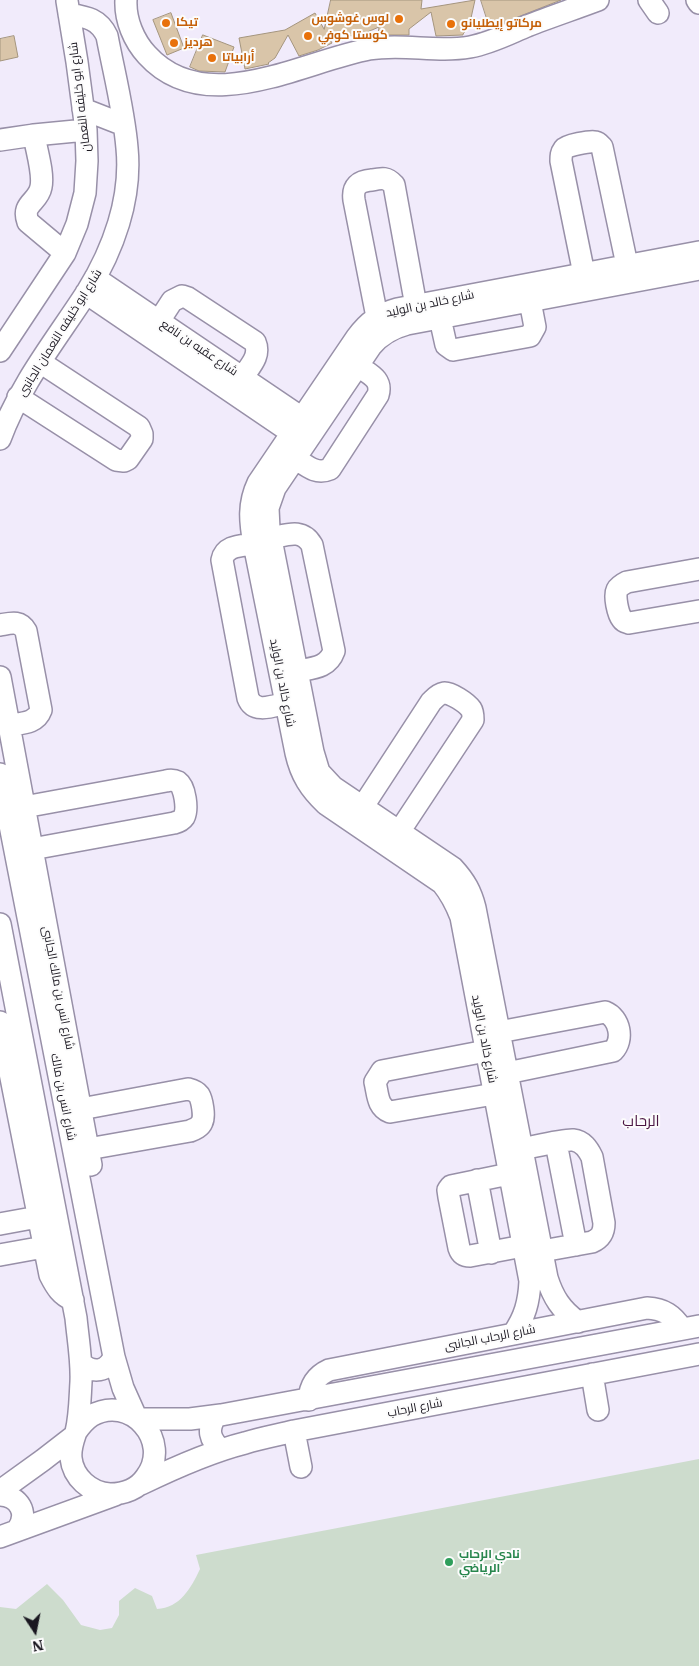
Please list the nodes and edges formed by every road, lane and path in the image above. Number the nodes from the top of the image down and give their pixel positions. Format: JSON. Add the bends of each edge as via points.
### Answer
{"nodes":[{"id":1,"x":126,"y":0,"type":"edge"},
{"id":2,"x":598,"y":0,"type":"edge"},
{"id":3,"x":68,"y":7,"type":"edge"},
{"id":4,"x":104,"y":30,"type":"junction"},
{"id":5,"x":139,"y":44,"type":"junction"},
{"id":6,"x":115,"y":77,"type":"junction"},
{"id":7,"x":84,"y":109,"type":"junction"},
{"id":8,"x":124,"y":125,"type":"junction"},
{"id":9,"x":86,"y":130,"type":"junction"},
{"id":10,"x":34,"y":135,"type":"junction"},
{"id":11,"x":0,"y":140,"type":"edge"},
{"id":12,"x":699,"y":252,"type":"edge"},
{"id":13,"x":65,"y":253,"type":"junction"},
{"id":14,"x":627,"y":265,"type":"junction"},
{"id":15,"x":699,"y":269,"type":"edge"},
{"id":16,"x":584,"y":274,"type":"junction"},
{"id":17,"x":91,"y":285,"type":"junction"},
{"id":18,"x":530,"y":301,"type":"junction"},
{"id":19,"x":416,"y":306,"type":"junction"},
{"id":20,"x":377,"y":317,"type":"junction"},
{"id":21,"x":440,"y":318,"type":"junction"},
{"id":22,"x":159,"y":321,"type":"junction"},
{"id":23,"x":0,"y":351,"type":"edge"},
{"id":24,"x":40,"y":362,"type":"junction"},
{"id":25,"x":358,"y":366,"type":"junction"},
{"id":26,"x":242,"y":378,"type":"junction"},
{"id":27,"x":18,"y":397,"type":"junction"},
{"id":28,"x":297,"y":426,"type":"junction"},
{"id":29,"x":0,"y":439,"type":"edge"},
{"id":30,"x":295,"y":458,"type":"junction"},
{"id":31,"x":262,"y":541,"type":"junction"},
{"id":32,"x":699,"y":569,"type":"edge"},
{"id":33,"x":699,"y":611,"type":"edge"},
{"id":34,"x":0,"y":625,"type":"edge"},
{"id":35,"x":279,"y":627,"type":"junction"},
{"id":36,"x":297,"y":671,"type":"junction"},
{"id":37,"x":0,"y":677,"type":"edge"},
{"id":38,"x":286,"y":703,"type":"junction"},
{"id":39,"x":9,"y":725,"type":"junction"},
{"id":40,"x":0,"y":774,"type":"edge"},
{"id":41,"x":24,"y":807,"type":"junction"},
{"id":42,"x":358,"y":814,"type":"junction"},
{"id":43,"x":399,"y":832,"type":"junction"},
{"id":44,"x":32,"y":849,"type":"junction"},
{"id":45,"x":0,"y":924,"type":"edge"},
{"id":46,"x":0,"y":1022,"type":"edge"},
{"id":47,"x":499,"y":1032,"type":"junction"},
{"id":48,"x":486,"y":1051,"type":"junction"},
{"id":49,"x":507,"y":1073,"type":"junction"},
{"id":50,"x":494,"y":1094,"type":"junction"},
{"id":51,"x":81,"y":1109,"type":"junction"},
{"id":52,"x":508,"y":1119,"type":"junction"},
{"id":53,"x":556,"y":1143,"type":"junction"},
{"id":54,"x":88,"y":1149,"type":"junction"},
{"id":55,"x":522,"y":1149,"type":"junction"},
{"id":56,"x":510,"y":1174,"type":"junction"},
{"id":57,"x":477,"y":1180,"type":"junction"},
{"id":58,"x":38,"y":1217,"type":"junction"},
{"id":59,"x":0,"y":1224,"type":"edge"},
{"id":60,"x":576,"y":1245,"type":"junction"},
{"id":61,"x":44,"y":1247,"type":"junction"},
{"id":62,"x":532,"y":1249,"type":"junction"},
{"id":63,"x":491,"y":1253,"type":"junction"},
{"id":64,"x":0,"y":1255,"type":"edge"},
{"id":65,"x":102,"y":1294,"type":"junction"},
{"id":66,"x":73,"y":1300,"type":"junction"},
{"id":67,"x":578,"y":1322,"type":"junction"},
{"id":68,"x":690,"y":1327,"type":"edge"},
{"id":69,"x":513,"y":1334,"type":"junction"},
{"id":70,"x":699,"y":1354,"type":"edge"},
{"id":71,"x":114,"y":1357,"type":"junction"},
{"id":72,"x":81,"y":1363,"type":"junction"},
{"id":73,"x":592,"y":1374,"type":"junction"},
{"id":74,"x":309,"y":1400,"type":"junction"},
{"id":75,"x":598,"y":1410,"type":"dead end"},
{"id":76,"x":216,"y":1416,"type":"junction"},
{"id":77,"x":137,"y":1418,"type":"junction"},
{"id":78,"x":294,"y":1431,"type":"junction"},
{"id":79,"x":75,"y":1434,"type":"junction"},
{"id":80,"x":222,"y":1450,"type":"junction"},
{"id":81,"x":301,"y":1467,"type":"dead end"},
{"id":82,"x":138,"y":1486,"type":"junction"},
{"id":83,"x":0,"y":1491,"type":"edge"},
{"id":84,"x":118,"y":1494,"type":"junction"},
{"id":85,"x":0,"y":1495,"type":"edge"},
{"id":86,"x":9,"y":1533,"type":"edge"}],
"edges":[{"from":1,"to":5,"type":"street","via":[[129,21]]},
{"from":2,"to":5,"type":"street","via":[[470,47],[372,49],[281,75],[213,86],[196,84],[166,72]]},
{"from":3,"to":4,"type":"street","via":[[95,20]]},
{"from":3,"to":7,"type":"street","name":"شارع ابو خليفه النعمان"},
{"from":4,"to":5,"type":"street"},
{"from":4,"to":6,"type":"street","name":"شارع ابو خليفه النعمان الجانبى"},
{"from":5,"to":6,"type":"street"},
{"from":6,"to":8,"type":"street","name":"شارع ابو خليفه النعمان الجانبى"},
{"from":7,"to":8,"type":"street"},
{"from":7,"to":9,"type":"street","name":"شارع ابو خليفه النعمان"},
{"from":8,"to":17,"type":"street","name":"شارع ابو خليفه النعمان الجانبى","via":[[128,150],[123,205],[112,242]]},
{"from":9,"to":10,"type":"street"},
{"from":9,"to":13,"type":"street","name":"شارع ابو خليفه النعمان","via":[[85,193]]},
{"from":10,"to":11,"type":"street"},
{"from":10,"to":13,"type":"street","via":[[42,186],[26,216],[28,222]]},
{"from":12,"to":14,"type":"street","name":"شارع خالد بن الوليد"},
{"from":13,"to":23,"type":"street","name":"شارع ابو خليفه النعمان"},
{"from":14,"to":16,"type":"street","name":"شارع خالد بن الوليد"},
{"from":14,"to":16,"type":"street","via":[[602,147],[593,141],[567,146],[561,155]]},
{"from":15,"to":18,"type":"street","name":"شارع خالد بن الوليد"},
{"from":16,"to":19,"type":"street","name":"شارع خالد بن الوليد"},
{"from":17,"to":22,"type":"street","name":"شارع عقبه بن نافع"},
{"from":17,"to":24,"type":"street","name":"شارع ابو خليفه النعمان الجانبى"},
{"from":17,"to":28,"type":"street","name":"شارع عقبه بن نافع"},
{"from":18,"to":21,"type":"street","name":"شارع خالد بن الوليد"},
{"from":18,"to":21,"type":"street","via":[[535,327],[530,336],[525,337],[453,350],[446,345]]},
{"from":19,"to":20,"type":"street","name":"شارع خالد بن الوليد"},
{"from":19,"to":20,"type":"street","via":[[394,185],[384,178],[361,181],[353,193]]},
{"from":20,"to":28,"type":"street","name":"شارع خالد بن الوليد","via":[[364,328]]},
{"from":21,"to":25,"type":"street","name":"شارع خالد بن الوليد","via":[[407,324],[387,332],[378,338]]},
{"from":22,"to":26,"type":"street","name":"شارع عقبه بن نافع"},
{"from":22,"to":26,"type":"street","via":[[172,301],[182,296],[255,342],[256,357]]},
{"from":24,"to":27,"type":"street","name":"شارع ابو خليفه النعمان الجانبى"},
{"from":24,"to":27,"type":"street","via":[[139,427],[142,438],[128,458],[120,461]]},
{"from":25,"to":30,"type":"street","name":"شارع خالد بن الوليد"},
{"from":25,"to":30,"type":"street","via":[[375,378],[380,389],[330,469],[313,471]]},
{"from":26,"to":28,"type":"street","name":"شارع عقبه بن نافع"},
{"from":27,"to":29,"type":"street","name":"شارع ابو خليفه النعمان الجانبى"},
{"from":28,"to":31,"type":"street","name":"شارع خالد بن الوليد","via":[[253,493],[250,520]]},
{"from":30,"to":31,"type":"street","name":"شارع خالد بن الوليد","via":[[271,498]]},
{"from":31,"to":35,"type":"street","name":"شارع خالد بن الوليد"},
{"from":31,"to":36,"type":"street","via":[[294,534],[302,535],[312,545],[334,651],[328,663]]},
{"from":31,"to":38,"type":"street","via":[[231,548],[222,560],[250,703],[261,708]]},
{"from":32,"to":33,"type":"street","via":[[627,582],[617,589],[616,595],[620,617],[629,623]]},
{"from":34,"to":39,"type":"street","via":[[13,622],[24,626],[41,710],[36,719]]},
{"from":35,"to":36,"type":"street","name":"شارع خالد بن الوليد"},
{"from":35,"to":38,"type":"street","name":"شارع خالد بن الوليد"},
{"from":36,"to":42,"type":"street","name":"شارع خالد بن الوليد","via":[[319,772]]},
{"from":37,"to":39,"type":"street","name":"شارع انس بن مالك الجانبى"},
{"from":38,"to":42,"type":"street","name":"شارع خالد بن الوليد","via":[[298,764],[306,782],[326,804]]},
{"from":39,"to":41,"type":"street","name":"شارع انس بن مالك الجانبى"},
{"from":40,"to":65,"type":"street","name":"شارع انس بن مالك"},
{"from":41,"to":44,"type":"street","name":"شارع انس بن مالك الجانبى"},
{"from":41,"to":44,"type":"street","via":[[166,780],[178,782],[184,795],[186,810],[180,821]]},
{"from":42,"to":43,"type":"street","name":"شارع خالد بن الوليد"},
{"from":42,"to":43,"type":"street","via":[[431,702],[443,693],[450,694],[470,707],[472,720]]},
{"from":42,"to":48,"type":"street","name":"شارع خالد بن الوليد","via":[[442,882],[450,893],[460,918]]},
{"from":43,"to":47,"type":"street","name":"شارع خالد بن الوليد","via":[[453,868],[471,893]]},
{"from":44,"to":51,"type":"street","name":"شارع انس بن مالك الجانبى"},
{"from":45,"to":66,"type":"street"},
{"from":46,"to":58,"type":"street"},
{"from":47,"to":49,"type":"street","name":"شارع خالد بن الوليد"},
{"from":47,"to":49,"type":"street","via":[[605,1012],[616,1020],[620,1040],[613,1051]]},
{"from":48,"to":50,"type":"street","name":"شارع خالد بن الوليد"},
{"from":48,"to":50,"type":"street","via":[[382,1071],[375,1082],[380,1105],[390,1112]]},
{"from":49,"to":52,"type":"street","name":"شارع خالد بن الوليد"},
{"from":50,"to":52,"type":"street","name":"شارع خالد بن الوليد"},
{"from":51,"to":54,"type":"street","name":"شارع انس بن مالك الجانبى"},
{"from":51,"to":54,"type":"street","via":[[188,1089],[200,1096],[203,1110],[202,1123],[196,1128]]},
{"from":52,"to":55,"type":"street","name":"شارع خالد بن الوليد"},
{"from":52,"to":56,"type":"street","name":"شارع خالد بن الوليد"},
{"from":53,"to":55,"type":"street"},
{"from":53,"to":60,"type":"street"},
{"from":53,"to":60,"type":"street","via":[[572,1140],[582,1143],[592,1157],[604,1232],[599,1239]]},
{"from":54,"to":65,"type":"street","name":"شارع انس بن مالك الجانبى","via":[[112,1274],[107,1292]]},
{"from":55,"to":62,"type":"street","name":"شارع خالد بن الوليد"},
{"from":56,"to":57,"type":"street"},
{"from":56,"to":62,"type":"street","name":"شارع خالد بن الوليد"},
{"from":57,"to":63,"type":"street"},
{"from":57,"to":63,"type":"street","via":[[451,1186],[448,1190],[457,1239],[460,1253],[465,1256]]},
{"from":58,"to":59,"type":"street"},
{"from":58,"to":61,"type":"street"},
{"from":60,"to":62,"type":"street"},
{"from":61,"to":64,"type":"street"},
{"from":61,"to":66,"type":"street","via":[[56,1288]]},
{"from":62,"to":63,"type":"street"},
{"from":62,"to":67,"type":"street","name":"شارع خالد بن الوليد","via":[[557,1303]]},
{"from":62,"to":69,"type":"street","name":"شارع خالد بن الوليد","via":[[530,1296],[524,1316]]},
{"from":65,"to":71,"type":"street","name":"شارع انس بن مالك"},
{"from":66,"to":72,"type":"street"},
{"from":67,"to":68,"type":"street","name":"شارع الرحاب الجانبى","via":[[647,1308],[668,1313]]},
{"from":67,"to":69,"type":"street","name":"شارع الرحاب الجانبى"},
{"from":68,"to":74,"type":"street"},
{"from":69,"to":74,"type":"street","name":"شارع الرحاب الجانبى","via":[[329,1370],[314,1381]]},
{"from":70,"to":73,"type":"street","name":"شارع الرحاب"},
{"from":71,"to":72,"type":"street","via":[[106,1368],[100,1370],[92,1371]]},
{"from":71,"to":77,"type":"street","name":"شارع انس بن مالك","via":[[123,1388]]},
{"from":72,"to":79,"type":"street"},
{"from":73,"to":75,"type":"street"},
{"from":73,"to":78,"type":"street","name":"شارع الرحاب"},
{"from":74,"to":76,"type":"street"},
{"from":76,"to":77,"type":"street","via":[[177,1420]]},
{"from":76,"to":80,"type":"street","via":[[210,1431],[211,1439]]},
{"from":77,"to":79,"type":"street","via":[[120,1411],[102,1412],[83,1423]]},
{"from":77,"to":82,"type":"street","via":[[146,1427],[155,1447],[151,1469]]},
{"from":78,"to":80,"type":"street","name":"شارع الرحاب"},
{"from":78,"to":81,"type":"street"},
{"from":79,"to":83,"type":"street"},
{"from":79,"to":84,"type":"street","via":[[71,1458],[79,1478],[96,1491]]},
{"from":80,"to":82,"type":"street","name":"شارع الرحاب"},
{"from":82,"to":84,"type":"street"},
{"from":84,"to":86,"type":"street"},
{"from":85,"to":86,"type":"street","via":[[10,1497],[22,1509],[23,1520]]}]}
